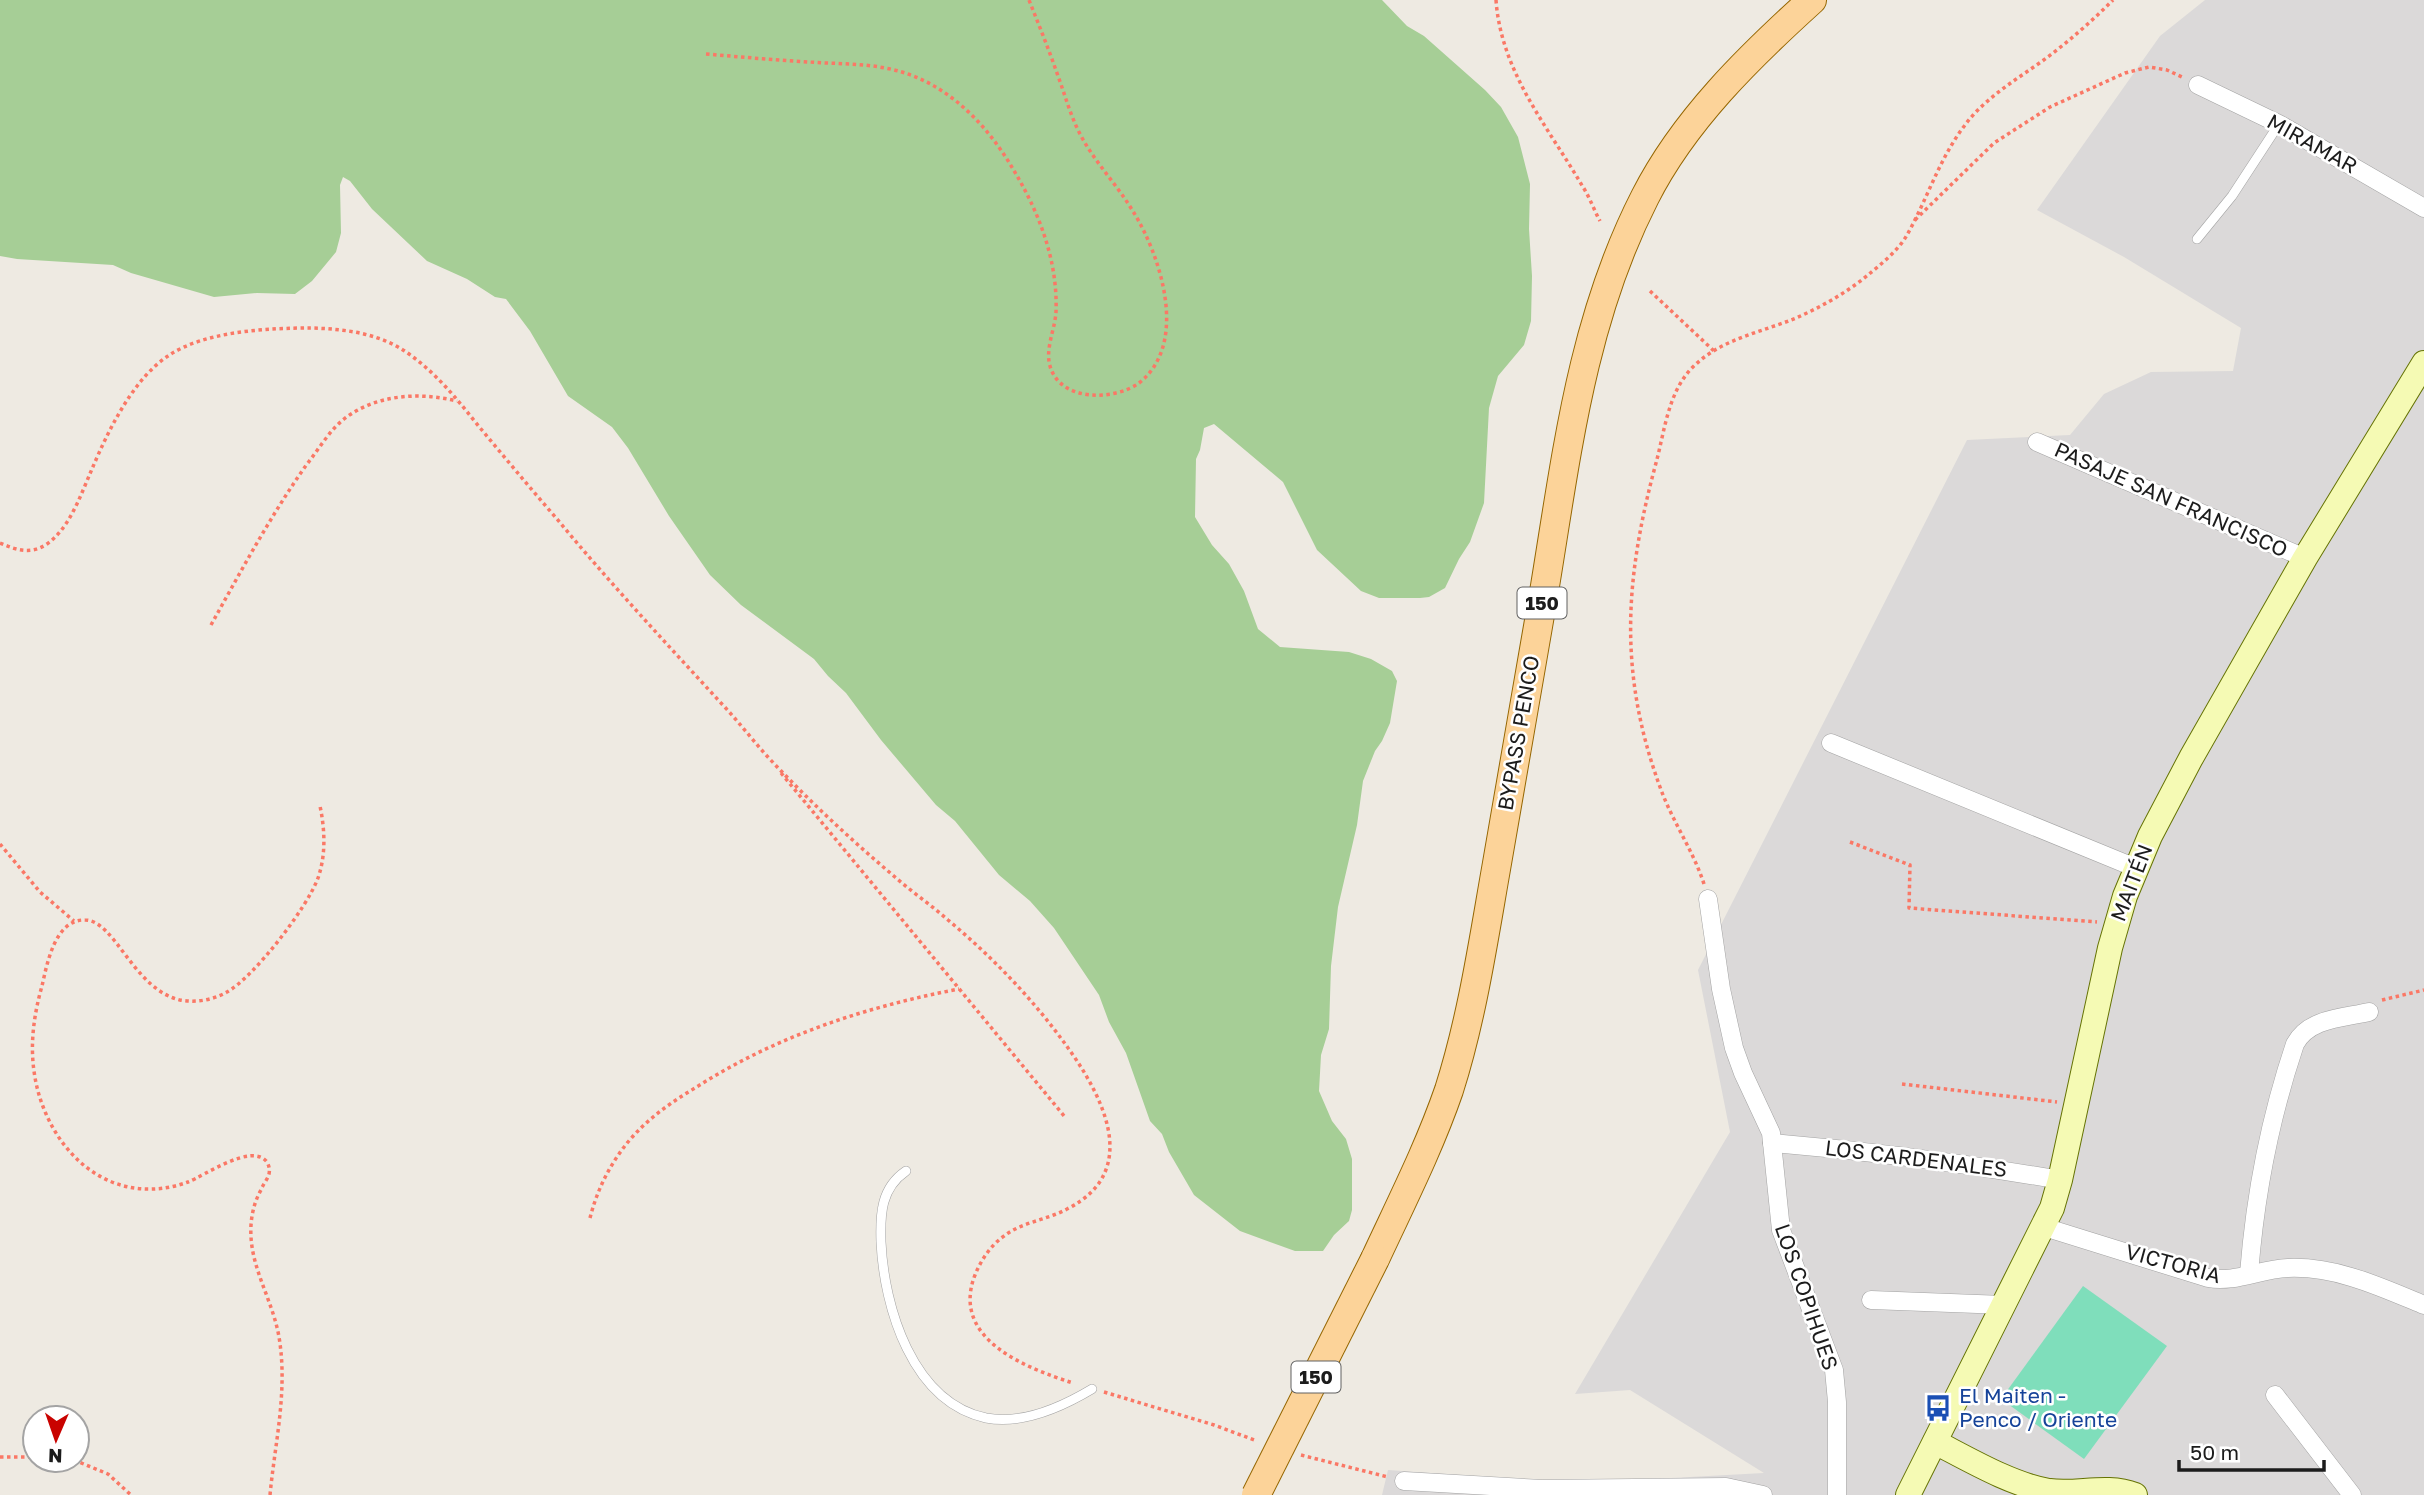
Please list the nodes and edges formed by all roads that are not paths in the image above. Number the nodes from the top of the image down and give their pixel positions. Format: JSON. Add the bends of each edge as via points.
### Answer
{"nodes":[{"id":1,"x":1812,"y":0,"type":"edge"},
{"id":2,"x":2198,"y":85,"type":"road end"},
{"id":3,"x":2279,"y":124,"type":"junction"},
{"id":4,"x":2424,"y":208,"type":"edge"},
{"id":5,"x":2197,"y":239,"type":"dead end"},
{"id":6,"x":2424,"y":363,"type":"edge"},
{"id":7,"x":2037,"y":442,"type":"dead end"},
{"id":8,"x":2305,"y":558,"type":"junction"},
{"id":9,"x":1831,"y":743,"type":"dead end"},
{"id":10,"x":2136,"y":868,"type":"junction"},
{"id":11,"x":1709,"y":899,"type":"road end"},
{"id":12,"x":2369,"y":1012,"type":"road end"},
{"id":13,"x":1772,"y":1143,"type":"junction"},
{"id":14,"x":906,"y":1171,"type":"dead end"},
{"id":15,"x":2060,"y":1180,"type":"junction"},
{"id":16,"x":2044,"y":1227,"type":"junction"},
{"id":17,"x":2249,"y":1274,"type":"junction"},
{"id":18,"x":1871,"y":1300,"type":"dead end"},
{"id":19,"x":2004,"y":1305,"type":"junction"},
{"id":20,"x":2424,"y":1305,"type":"edge"},
{"id":21,"x":1092,"y":1389,"type":"road end"},
{"id":22,"x":2275,"y":1395,"type":"dead end"},
{"id":23,"x":1935,"y":1442,"type":"junction"},
{"id":24,"x":1404,"y":1481,"type":"road end"},
{"id":25,"x":1256,"y":1495,"type":"edge"},
{"id":26,"x":1763,"y":1495,"type":"edge"},
{"id":27,"x":1837,"y":1495,"type":"edge"},
{"id":28,"x":1908,"y":1495,"type":"edge"},
{"id":29,"x":2135,"y":1495,"type":"edge"},
{"id":30,"x":2352,"y":1495,"type":"edge"}],
"edges":[{"from":1,"to":25,"type":"main road","name":"BYPASS PENCO","number":"150","bridge":true,"via":[[1730,81],[1677,145],[1647,193],[1607,283],[1565,454],[1464,1037],[1432,1136],[1376,1259]]},
{"from":2,"to":3,"type":"street","name":"MIRAMAR"},
{"from":3,"to":4,"type":"street","name":"MIRAMAR"},
{"from":3,"to":5,"type":"lane","via":[[2232,196]]},
{"from":6,"to":8,"type":"main road","name":"MAITÉN"},
{"from":7,"to":8,"type":"street","name":"PASAJE SAN FRANCISCO"},
{"from":8,"to":10,"type":"main road","name":"MAITÉN","via":[[2191,758]]},
{"from":9,"to":10,"type":"street"},
{"from":10,"to":15,"type":"main road","name":"MAITÉN","via":[[2116,924]]},
{"from":11,"to":13,"type":"street","name":"LOS COPIHUES","via":[[1734,1048]]},
{"from":12,"to":17,"type":"street","via":[[2317,1024],[2304,1031],[2295,1044],[2262,1169]]},
{"from":13,"to":15,"type":"street","name":"LOS CARDENALES","via":[[1901,1155]]},
{"from":13,"to":27,"type":"street","name":"LOS COPIHUES","via":[[1780,1230],[1833,1370]]},
{"from":14,"to":21,"type":"lane","via":[[888,1188],[882,1206],[884,1275],[900,1334],[932,1384],[971,1413],[1001,1419],[1046,1411]]},
{"from":15,"to":16,"type":"main road","name":"MAITÉN"},
{"from":16,"to":17,"type":"street","name":"VICTORIA","via":[[2208,1278],[2229,1280]]},
{"from":16,"to":19,"type":"main road","name":"MAITÉN"},
{"from":17,"to":20,"type":"street","name":"VICTORIA","via":[[2287,1268],[2317,1270],[2353,1277]]},
{"from":18,"to":19,"type":"street"},
{"from":19,"to":23,"type":"main road","name":"MAITÉN"},
{"from":22,"to":30,"type":"street"},
{"from":23,"to":28,"type":"main road","name":"MAITÉN"},
{"from":23,"to":29,"type":"main road","via":[[2039,1489],[2112,1489]]},
{"from":24,"to":26,"type":"street","via":[[1542,1489],[1709,1486]]}]}
